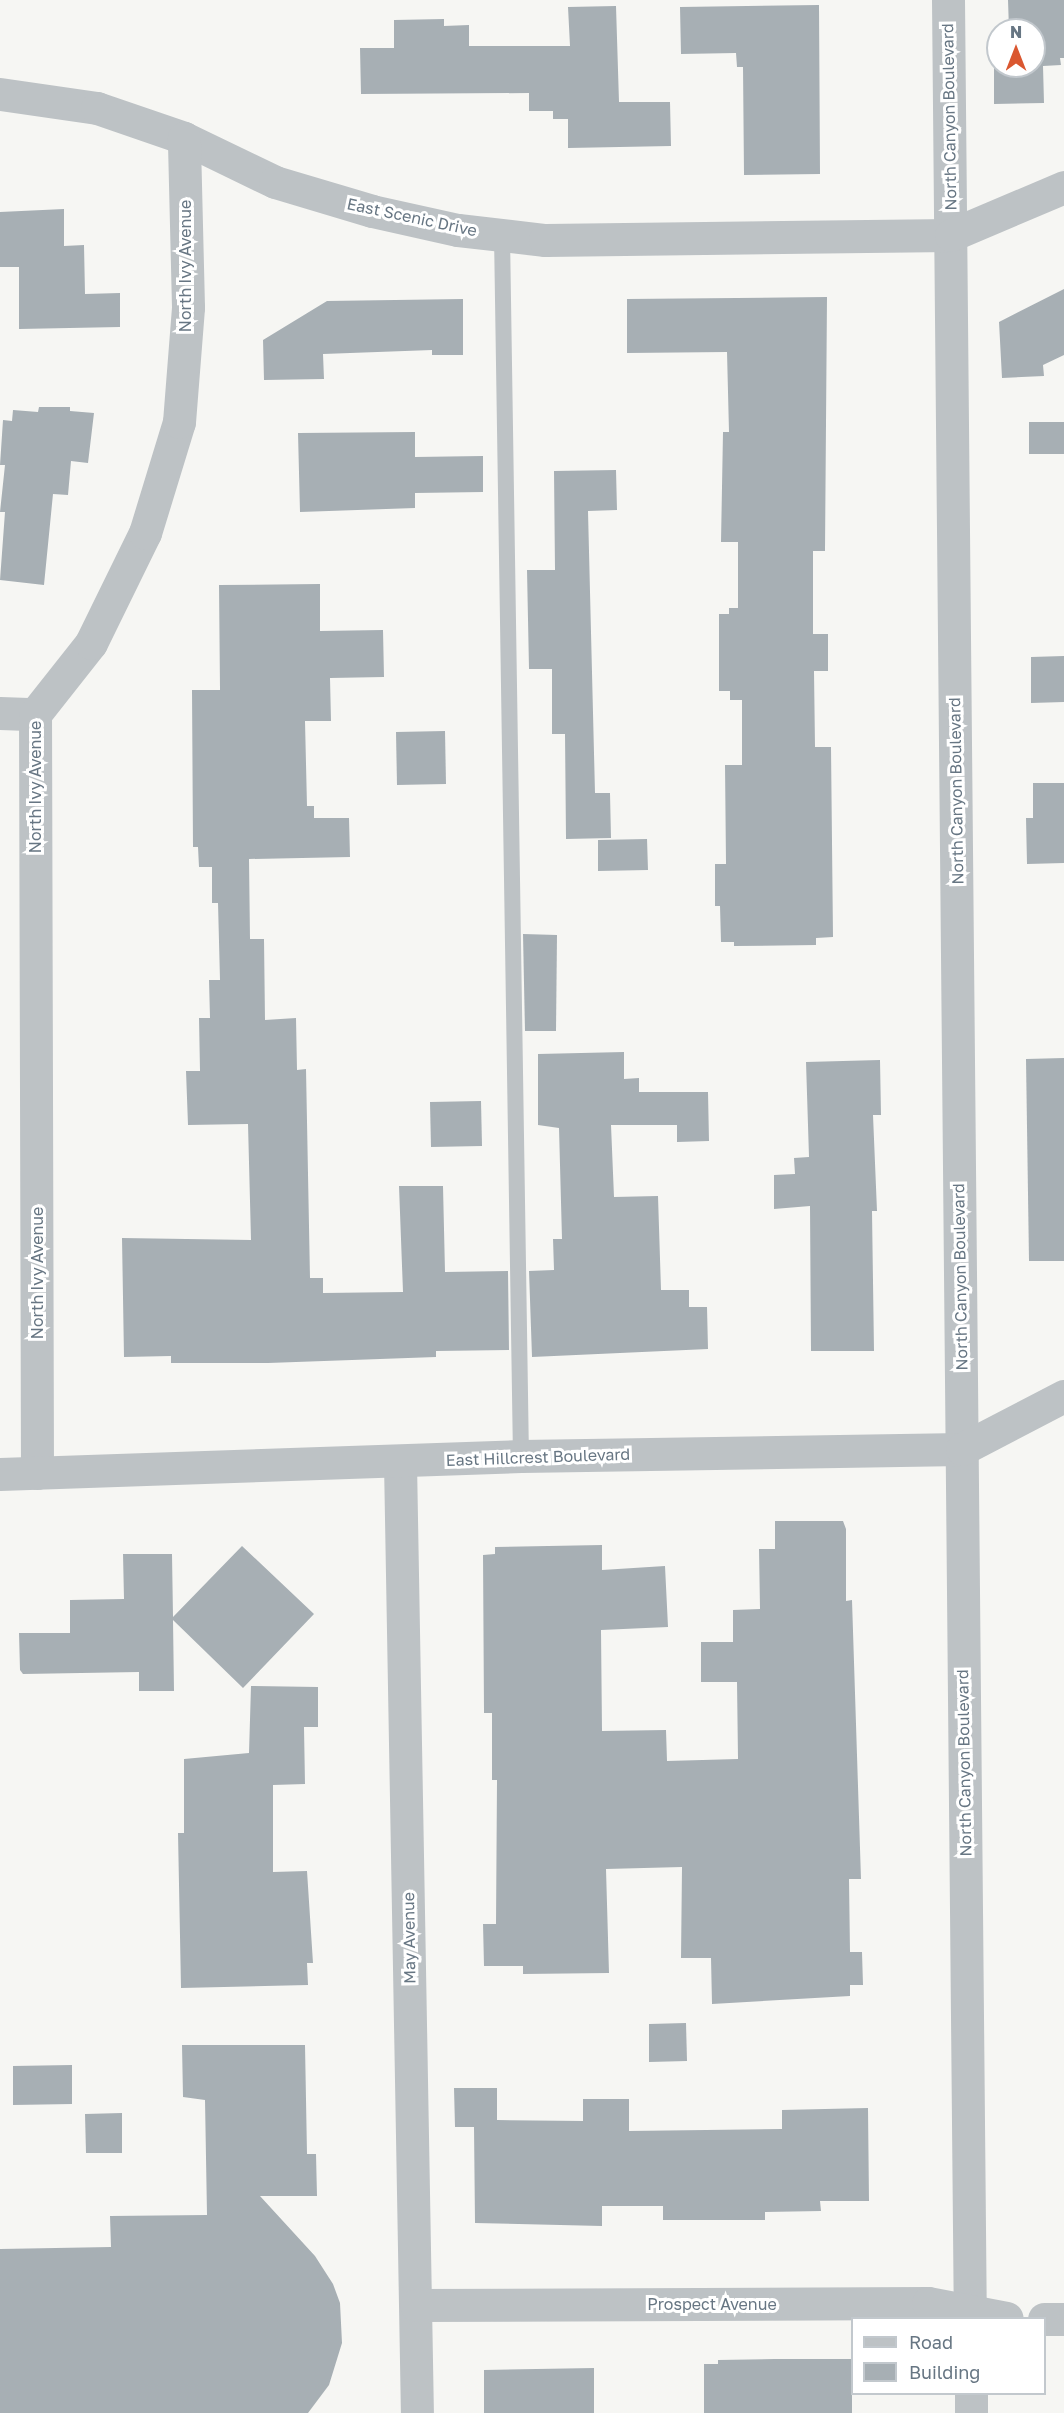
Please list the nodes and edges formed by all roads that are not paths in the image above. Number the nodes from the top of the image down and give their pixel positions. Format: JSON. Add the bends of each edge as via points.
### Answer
{"nodes":[{"id":1,"x":948,"y":0,"type":"edge"},
{"id":2,"x":0,"y":94,"type":"edge"},
{"id":3,"x":184,"y":138,"type":"junction"},
{"id":4,"x":1064,"y":187,"type":"edge"},
{"id":5,"x":502,"y":235,"type":"junction"},
{"id":6,"x":951,"y":235,"type":"junction"},
{"id":7,"x":0,"y":713,"type":"edge"},
{"id":8,"x":35,"y":714,"type":"junction"},
{"id":9,"x":1064,"y":1396,"type":"edge"},
{"id":10,"x":962,"y":1449,"type":"junction"},
{"id":11,"x":521,"y":1456,"type":"junction"},
{"id":12,"x":400,"y":1462,"type":"junction"},
{"id":13,"x":38,"y":1473,"type":"junction"},
{"id":14,"x":0,"y":1474,"type":"edge"},
{"id":15,"x":416,"y":2305,"type":"junction"},
{"id":16,"x":970,"y":2315,"type":"edge"},
{"id":17,"x":988,"y":2317,"type":"edge"},
{"id":18,"x":1046,"y":2319,"type":"edge"},
{"id":19,"x":1064,"y":2319,"type":"edge"},
{"id":20,"x":971,"y":2395,"type":"edge"},
{"id":21,"x":417,"y":2413,"type":"edge"},
{"id":22,"x":971,"y":2413,"type":"edge"}],
"edges":[{"from":1,"to":6,"type":"street","name":"North Canyon Boulevard"},
{"from":2,"to":3,"type":"street","name":"East Scenic Drive","via":[[97,108]]},
{"from":3,"to":5,"type":"street","name":"East Scenic Drive","via":[[275,182],[372,211],[458,230]]},
{"from":3,"to":8,"type":"street","name":"North Ivy Avenue","via":[[188,307],[179,422],[145,533],[92,643]]},
{"from":4,"to":6,"type":"street","name":"North Canyon Boulevard"},
{"from":5,"to":6,"type":"street","name":"East Scenic Drive","via":[[545,240]]},
{"from":5,"to":11,"type":"lane"},
{"from":6,"to":10,"type":"street","name":"North Canyon Boulevard"},
{"from":7,"to":8,"type":"street"},
{"from":8,"to":13,"type":"street","name":"North Ivy Avenue"},
{"from":9,"to":10,"type":"street","name":"East Hillcrest Boulevard"},
{"from":10,"to":11,"type":"street","name":"East Hillcrest Boulevard"},
{"from":10,"to":16,"type":"street","name":"North Canyon Boulevard"},
{"from":11,"to":12,"type":"street","name":"East Hillcrest Boulevard"},
{"from":12,"to":13,"type":"street","name":"East Hillcrest Boulevard"},
{"from":12,"to":15,"type":"street","name":"May Avenue"},
{"from":13,"to":14,"type":"street","name":"East Hillcrest Boulevard"},
{"from":15,"to":16,"type":"street","name":"Prospect Avenue","via":[[928,2303]]},
{"from":15,"to":21,"type":"street","name":"May Avenue"},
{"from":16,"to":17,"type":"street","name":"Prospect Avenue"},
{"from":18,"to":19,"type":"street"},
{"from":20,"to":22,"type":"street"}]}
